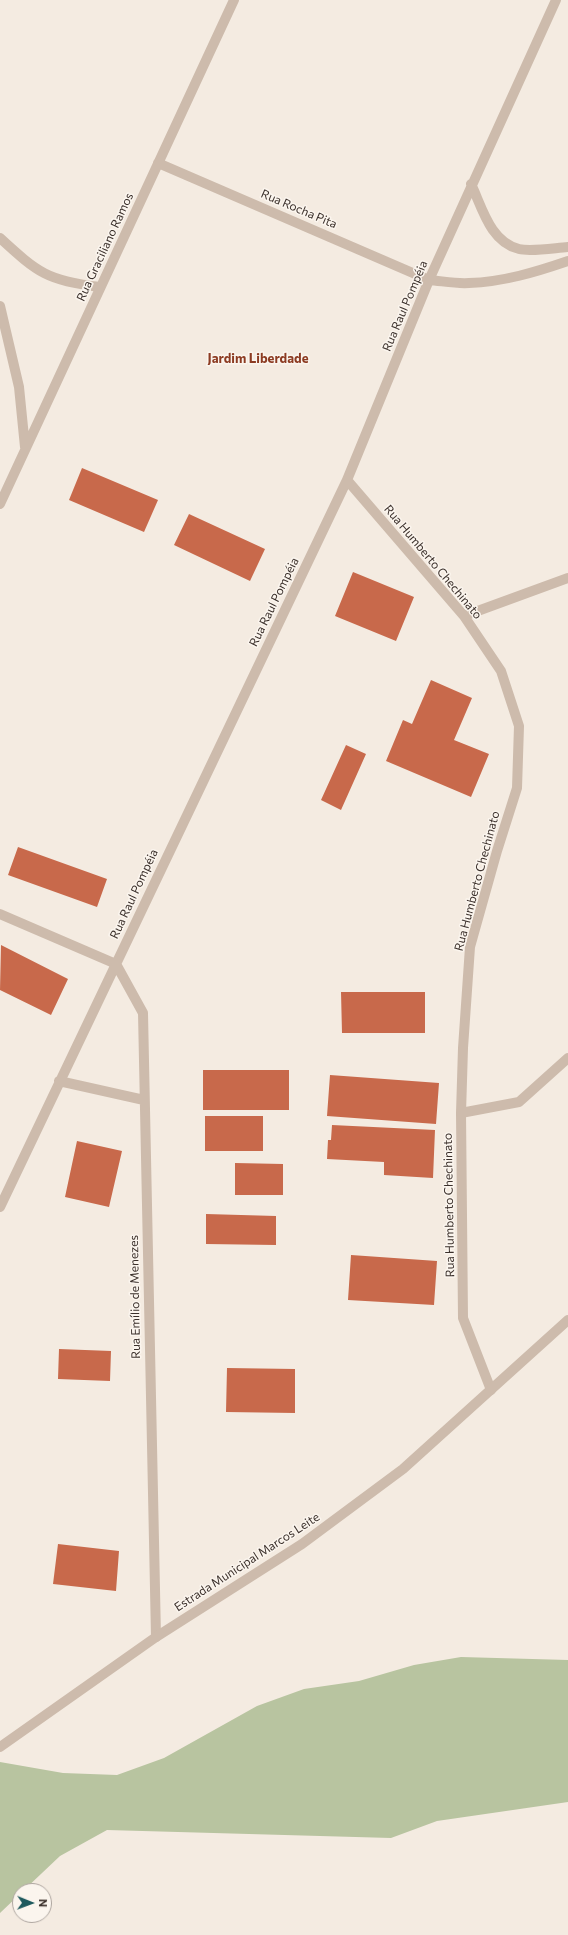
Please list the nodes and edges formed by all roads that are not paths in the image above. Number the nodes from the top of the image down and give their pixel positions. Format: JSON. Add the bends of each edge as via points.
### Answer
{"nodes":[{"id":1,"x":234,"y":0,"type":"edge"},
{"id":2,"x":556,"y":0,"type":"edge"},
{"id":3,"x":158,"y":163,"type":"junction"},
{"id":4,"x":471,"y":184,"type":"junction"},
{"id":5,"x":0,"y":238,"type":"edge"},
{"id":6,"x":568,"y":247,"type":"edge"},
{"id":7,"x":568,"y":261,"type":"edge"},
{"id":8,"x":429,"y":280,"type":"junction"},
{"id":9,"x":100,"y":287,"type":"junction"},
{"id":10,"x":0,"y":306,"type":"edge"},
{"id":11,"x":26,"y":449,"type":"junction"},
{"id":12,"x":347,"y":480,"type":"junction"},
{"id":13,"x":0,"y":504,"type":"edge"},
{"id":14,"x":568,"y":578,"type":"edge"},
{"id":15,"x":464,"y":616,"type":"junction"},
{"id":16,"x":0,"y":914,"type":"edge"},
{"id":17,"x":116,"y":964,"type":"junction"},
{"id":18,"x":568,"y":1058,"type":"edge"},
{"id":19,"x":59,"y":1081,"type":"junction"},
{"id":20,"x":144,"y":1100,"type":"junction"},
{"id":21,"x":461,"y":1113,"type":"junction"},
{"id":22,"x":0,"y":1207,"type":"edge"},
{"id":23,"x":568,"y":1320,"type":"edge"},
{"id":24,"x":491,"y":1390,"type":"junction"},
{"id":25,"x":156,"y":1637,"type":"junction"},
{"id":26,"x":0,"y":1746,"type":"edge"}],
"edges":[{"from":1,"to":3,"type":"street","name":"Rua Graciliano Ramos"},
{"from":2,"to":4,"type":"street","name":"Rua Raul Pompéia"},
{"from":3,"to":8,"type":"street","name":"Rua Rocha Pita"},
{"from":3,"to":9,"type":"street","name":"Rua Graciliano Ramos"},
{"from":4,"to":6,"type":"street","via":[[491,228],[503,241],[519,249]]},
{"from":4,"to":8,"type":"street","name":"Rua Raul Pompéia"},
{"from":5,"to":9,"type":"street","via":[[27,263],[48,277],[70,284]]},
{"from":7,"to":8,"type":"street","name":"Rua Rocha Pita","via":[[499,281],[468,284]]},
{"from":8,"to":12,"type":"street","name":"Rua Raul Pompéia"},
{"from":9,"to":11,"type":"street","name":"Rua Graciliano Ramos"},
{"from":10,"to":11,"type":"street","via":[[19,387]]},
{"from":11,"to":13,"type":"street","name":"Rua Graciliano Ramos"},
{"from":12,"to":15,"type":"street","name":"Rua Humberto Chechinato"},
{"from":12,"to":17,"type":"street","name":"Rua Raul Pompéia"},
{"from":14,"to":15,"type":"street"},
{"from":15,"to":21,"type":"street","name":"Rua Humberto Chechinato","via":[[501,671],[519,726],[517,788],[470,947]]},
{"from":16,"to":17,"type":"street"},
{"from":17,"to":19,"type":"street","name":"Rua Raul Pompéia"},
{"from":17,"to":20,"type":"street","name":"Rua Emílio de Menezes","via":[[143,1013]]},
{"from":18,"to":21,"type":"street","via":[[519,1102]]},
{"from":19,"to":20,"type":"street"},
{"from":19,"to":22,"type":"street","name":"Rua Raul Pompéia"},
{"from":20,"to":25,"type":"street","name":"Rua Emílio de Menezes"},
{"from":21,"to":24,"type":"street","name":"Rua Humberto Chechinato","via":[[463,1318]]},
{"from":23,"to":24,"type":"street","name":"Estrada Municipal Marcos Leite"},
{"from":24,"to":25,"type":"street","name":"Estrada Municipal Marcos Leite","via":[[403,1469],[302,1544]]},
{"from":25,"to":26,"type":"street","name":"Estrada Municipal Marcos Leite"}]}
